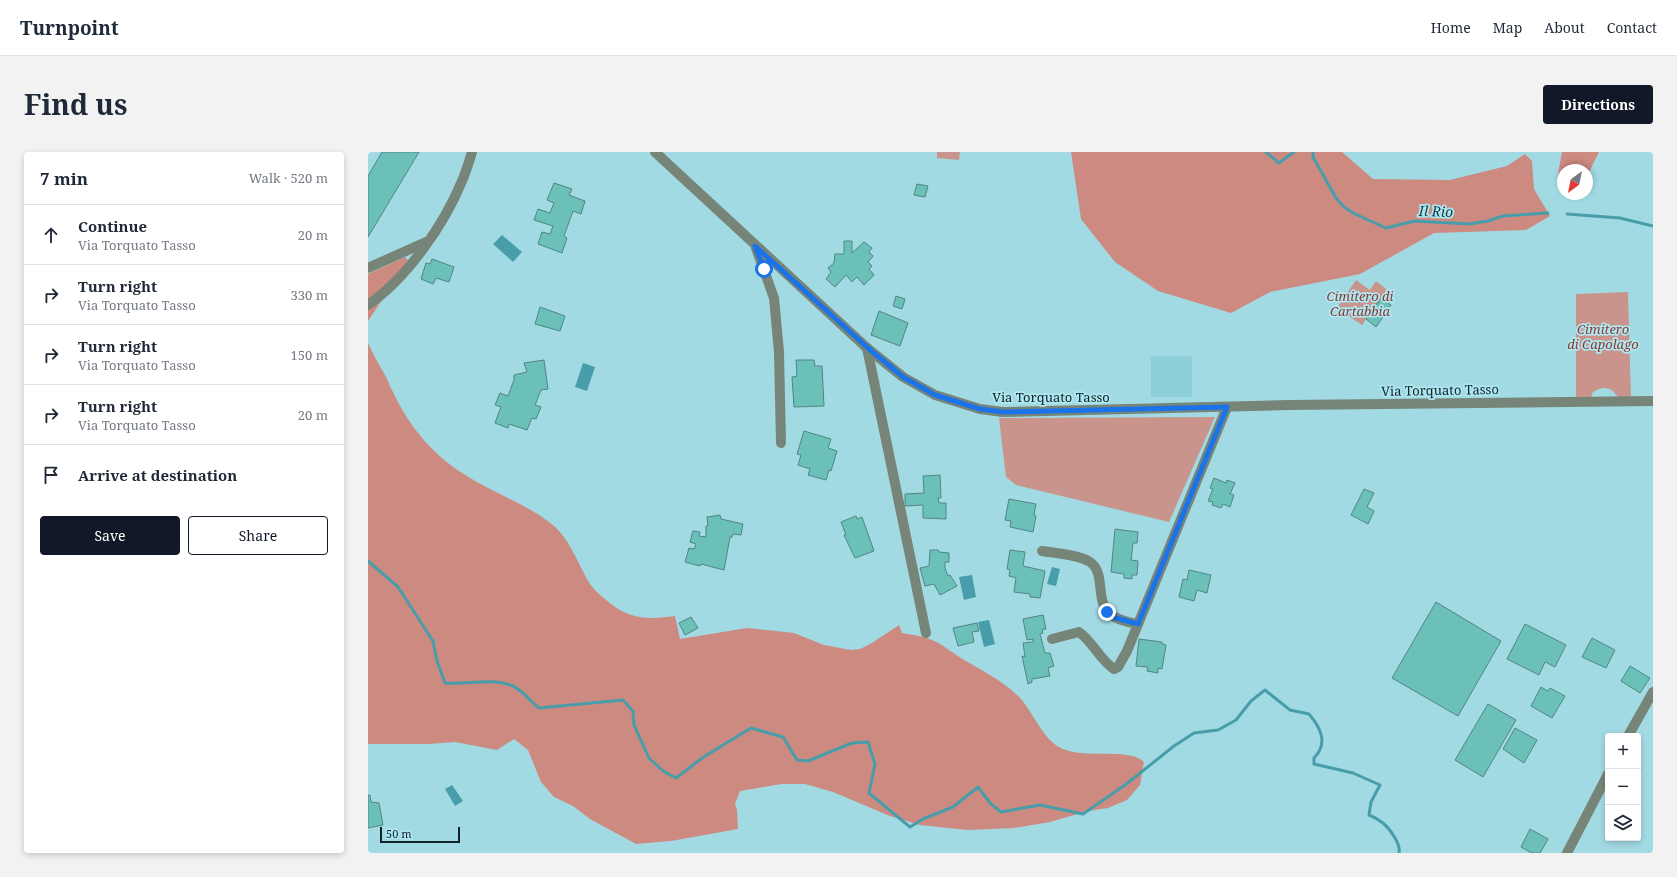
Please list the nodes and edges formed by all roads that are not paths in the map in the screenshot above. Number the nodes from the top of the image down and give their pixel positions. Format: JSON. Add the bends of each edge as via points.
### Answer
{"nodes":[{"id":1,"x":472,"y":152,"type":"edge"},
{"id":2,"x":655,"y":152,"type":"edge"},
{"id":3,"x":428,"y":241,"type":"junction"},
{"id":4,"x":755,"y":246,"type":"junction"},
{"id":5,"x":368,"y":268,"type":"edge"},
{"id":6,"x":368,"y":305,"type":"edge"},
{"id":7,"x":868,"y":348,"type":"junction"},
{"id":8,"x":1653,"y":401,"type":"edge"},
{"id":9,"x":1227,"y":407,"type":"junction"},
{"id":10,"x":781,"y":443,"type":"dead end"},
{"id":11,"x":1042,"y":551,"type":"dead end"},
{"id":12,"x":1138,"y":624,"type":"junction"},
{"id":13,"x":926,"y":633,"type":"dead end"},
{"id":14,"x":1052,"y":639,"type":"dead end"},
{"id":15,"x":1653,"y":692,"type":"edge"},
{"id":16,"x":1630,"y":733,"type":"edge"},
{"id":17,"x":1605,"y":780,"type":"edge"},
{"id":18,"x":1567,"y":853,"type":"edge"}],
"edges":[{"from":1,"to":3,"type":"street","via":[[463,181],[441,223]]},
{"from":2,"to":4,"type":"street","name":"Via Torquato Tasso"},
{"from":3,"to":5,"type":"street"},
{"from":3,"to":6,"type":"street","via":[[403,274]]},
{"from":4,"to":7,"type":"street","name":"Via Torquato Tasso"},
{"from":4,"to":10,"type":"street","name":"Via Torquato Tasso","via":[[774,298],[779,352]]},
{"from":7,"to":9,"type":"street","name":"Via Torquato Tasso","via":[[903,377],[935,395],[980,409],[1026,412]]},
{"from":7,"to":13,"type":"street"},
{"from":8,"to":9,"type":"street","name":"Via Torquato Tasso"},
{"from":9,"to":12,"type":"street"},
{"from":11,"to":12,"type":"street","via":[[1090,562],[1096,568],[1107,612],[1116,618]]},
{"from":12,"to":14,"type":"street","via":[[1127,651],[1118,667],[1114,669],[1079,632]]},
{"from":15,"to":16,"type":"street"},
{"from":17,"to":18,"type":"street"}]}
